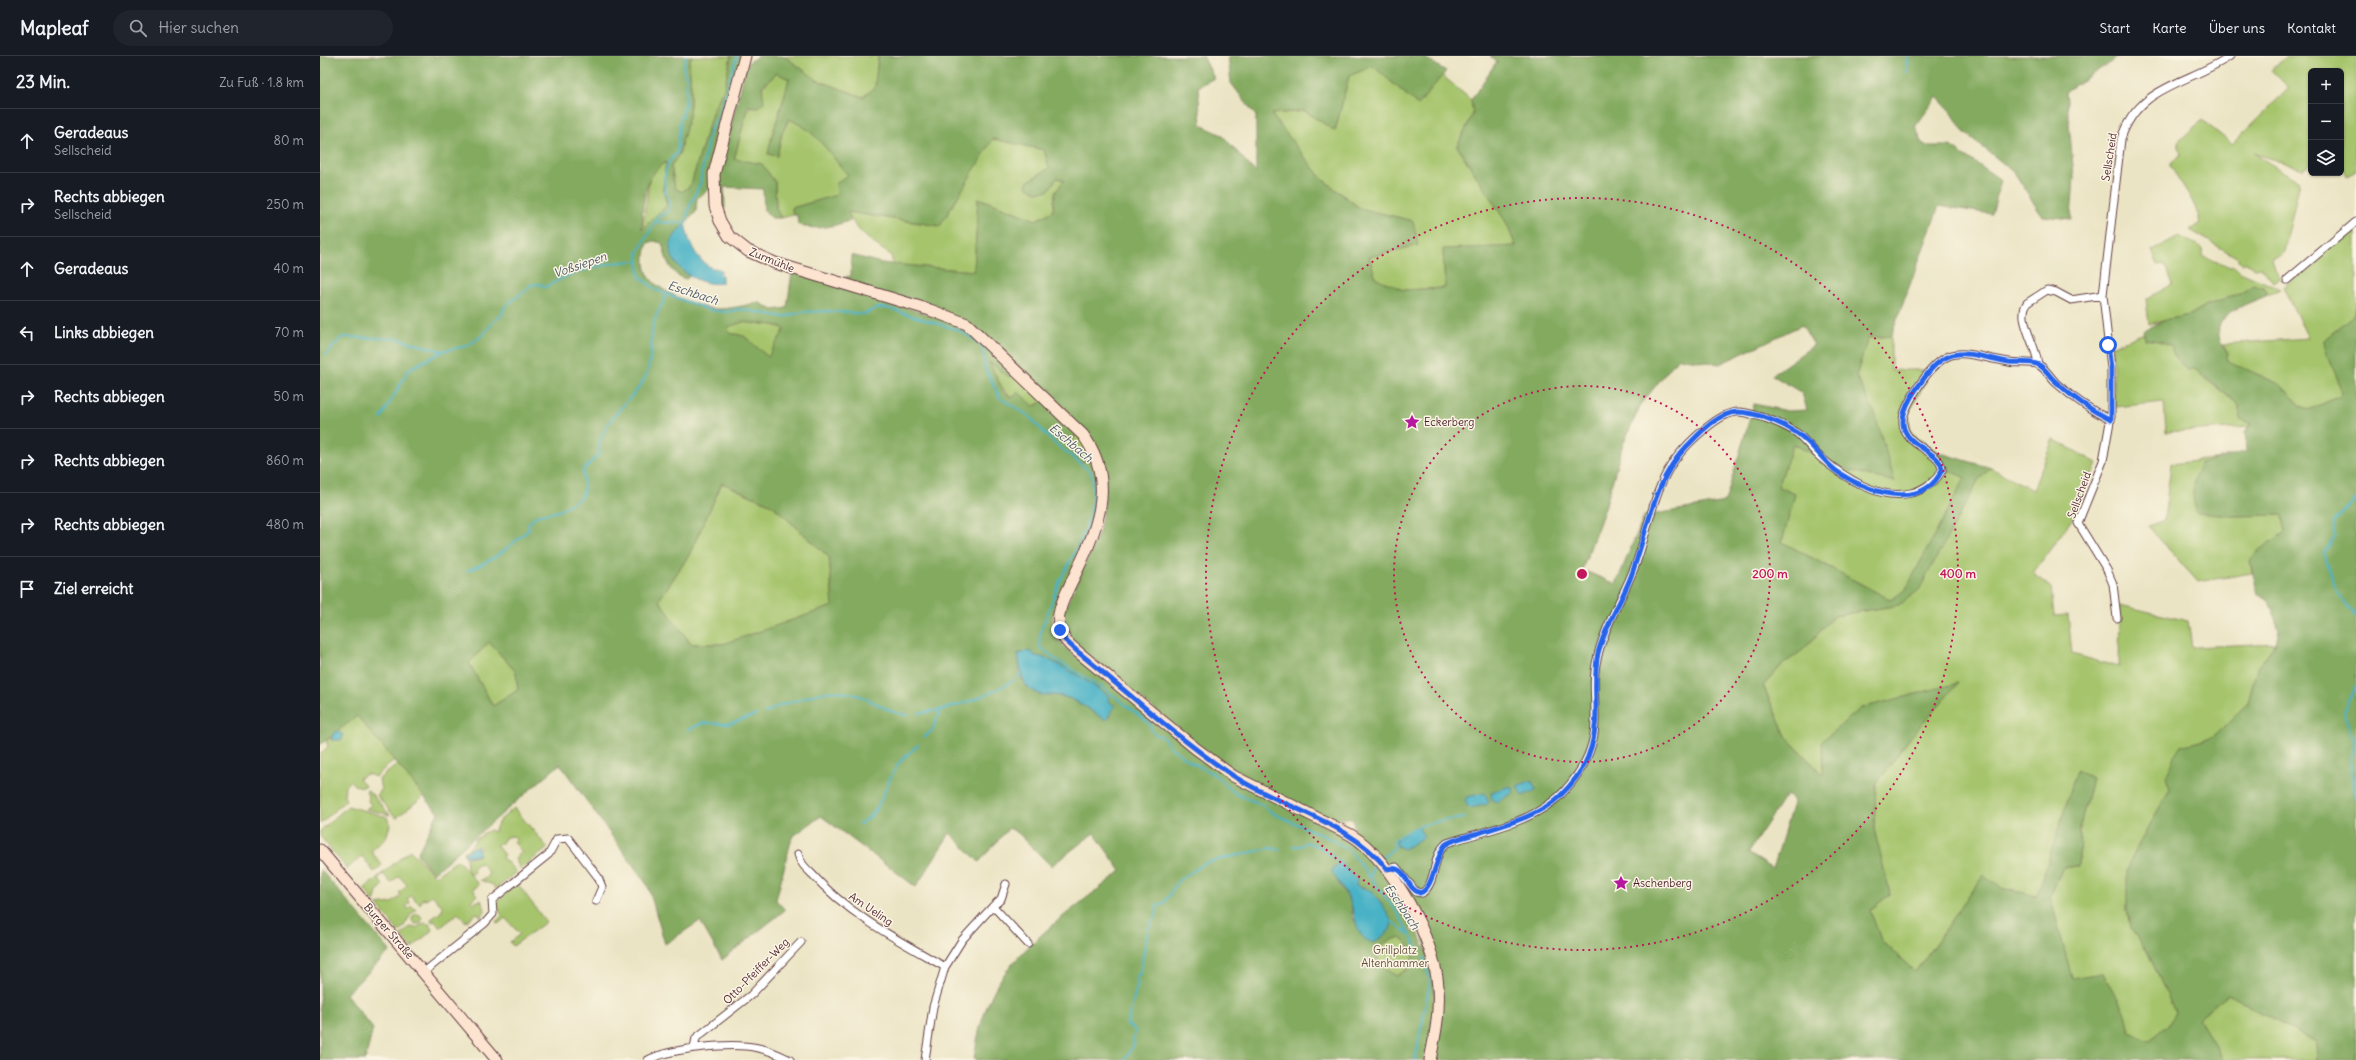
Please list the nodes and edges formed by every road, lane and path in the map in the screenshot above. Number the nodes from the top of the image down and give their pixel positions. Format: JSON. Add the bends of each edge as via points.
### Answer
{"nodes":[{"id":1,"x":745,"y":56,"type":"edge"},
{"id":2,"x":2230,"y":56,"type":"edge"},
{"id":3,"x":2356,"y":222,"type":"edge"},
{"id":4,"x":2287,"y":280,"type":"dead end"},
{"id":5,"x":2103,"y":295,"type":"junction"},
{"id":6,"x":2038,"y":364,"type":"junction"},
{"id":7,"x":2111,"y":420,"type":"junction"},
{"id":8,"x":2118,"y":618,"type":"dead end"},
{"id":9,"x":320,"y":850,"type":"edge"},
{"id":10,"x":798,"y":854,"type":"dead end"},
{"id":11,"x":1382,"y":862,"type":"junction"},
{"id":12,"x":1006,"y":884,"type":"dead end"},
{"id":13,"x":596,"y":901,"type":"dead end"},
{"id":14,"x":993,"y":906,"type":"junction"},
{"id":15,"x":801,"y":942,"type":"dead end"},
{"id":16,"x":1028,"y":944,"type":"dead end"},
{"id":17,"x":945,"y":967,"type":"junction"},
{"id":18,"x":424,"y":972,"type":"junction"},
{"id":19,"x":694,"y":1048,"type":"junction"},
{"id":20,"x":496,"y":1060,"type":"edge"},
{"id":21,"x":648,"y":1060,"type":"edge"},
{"id":22,"x":790,"y":1060,"type":"edge"},
{"id":23,"x":925,"y":1060,"type":"edge"},
{"id":24,"x":1430,"y":1060,"type":"edge"}],
"edges":[{"from":1,"to":11,"type":"main road","name":"Zurmühle","via":[[720,143],[714,174],[714,199],[720,221],[734,241],[771,262],[930,310],[967,324],[1077,428],[1093,450],[1100,472],[1101,502],[1094,534],[1059,613],[1060,630],[1068,643],[1195,748],[1233,776],[1351,835]]},
{"from":2,"to":5,"type":"street","name":"Sellscheid","via":[[2148,98],[2127,122],[2120,146]]},
{"from":3,"to":4,"type":"street"},
{"from":5,"to":6,"type":"street","via":[[2071,300],[2047,290],[2027,303],[2023,321],[2031,337]]},
{"from":5,"to":7,"type":"street","name":"Sellscheid","via":[[2111,368]]},
{"from":6,"to":7,"type":"street","via":[[2086,407]]},
{"from":6,"to":11,"type":"street","via":[[2009,362],[1966,353],[1954,354],[1937,362],[1905,410],[1903,425],[1916,444],[1938,460],[1942,470],[1931,483],[1913,493],[1893,495],[1852,480],[1836,470],[1795,432],[1756,416],[1737,412],[1726,415],[1689,444],[1674,461],[1663,482],[1636,563],[1598,652],[1595,672],[1595,733],[1592,749],[1581,769],[1559,797],[1544,808],[1518,820],[1445,845],[1438,855],[1428,886],[1422,893],[1416,892],[1396,867]]},
{"from":7,"to":8,"type":"street","name":"Sellscheid","via":[[2103,461],[2078,523],[2107,570]]},
{"from":9,"to":18,"type":"main road","name":"Burger Straße"},
{"from":10,"to":17,"type":"street","name":"Am Ueling","via":[[802,863],[825,888],[852,910]]},
{"from":11,"to":24,"type":"main road","name":"Zurmühle","via":[[1419,924],[1436,969],[1439,1005]]},
{"from":12,"to":14,"type":"street","via":[[1001,900]]},
{"from":13,"to":18,"type":"street","via":[[602,887],[598,877],[568,838],[557,839],[549,854],[492,900],[493,914]]},
{"from":14,"to":16,"type":"street"},
{"from":14,"to":17,"type":"street","via":[[962,940]]},
{"from":15,"to":19,"type":"street","name":"Otto-Pfeiffer-Weg","via":[[751,995],[696,1038]]},
{"from":17,"to":23,"type":"street","via":[[933,1007]]},
{"from":18,"to":20,"type":"main road","name":"Burger Straße"},
{"from":19,"to":21,"type":"street","via":[[664,1053]]},
{"from":19,"to":22,"type":"street","via":[[756,1047]]}]}
